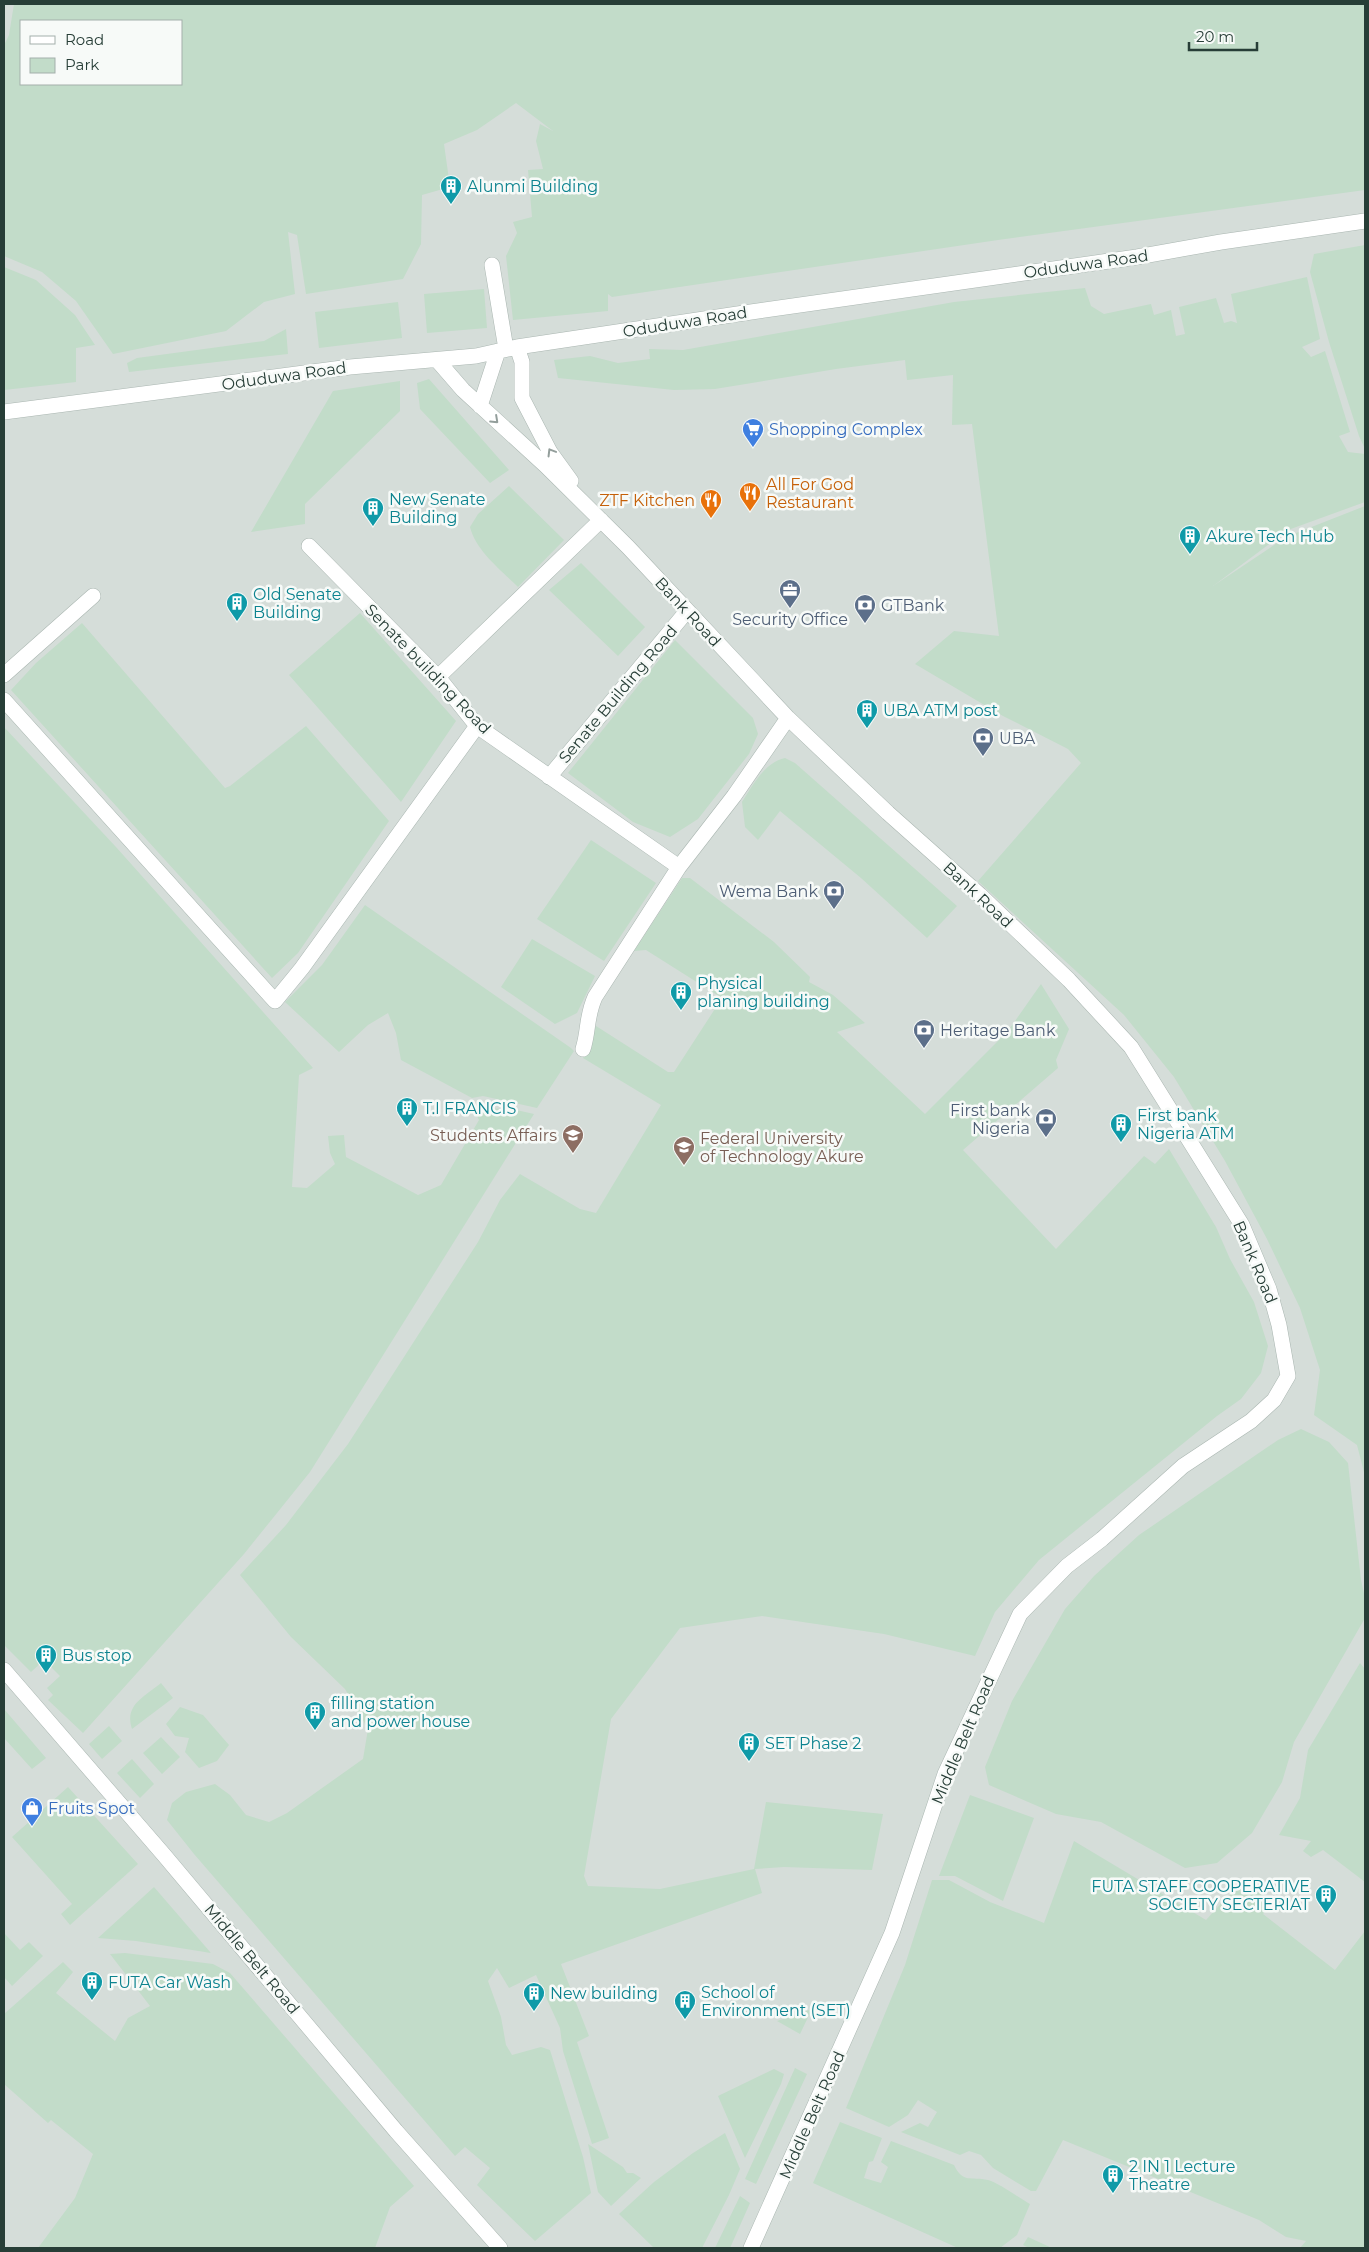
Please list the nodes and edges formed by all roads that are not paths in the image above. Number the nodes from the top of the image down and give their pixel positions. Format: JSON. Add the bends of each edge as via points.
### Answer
{"nodes":[{"id":1,"x":1365,"y":220,"type":"edge"},
{"id":2,"x":492,"y":265,"type":"dead end"},
{"id":3,"x":507,"y":349,"type":"junction"},
{"id":4,"x":437,"y":360,"type":"junction"},
{"id":5,"x":480,"y":406,"type":"junction"},
{"id":6,"x":4,"y":412,"type":"edge"},
{"id":7,"x":601,"y":520,"type":"junction"},
{"id":8,"x":309,"y":546,"type":"dead end"},
{"id":9,"x":94,"y":596,"type":"dead end"},
{"id":10,"x":687,"y":611,"type":"junction"},
{"id":11,"x":4,"y":675,"type":"edge"},
{"id":12,"x":438,"y":677,"type":"junction"},
{"id":13,"x":4,"y":700,"type":"edge"},
{"id":14,"x":788,"y":718,"type":"junction"},
{"id":15,"x":477,"y":726,"type":"junction"},
{"id":16,"x":549,"y":777,"type":"junction"},
{"id":17,"x":679,"y":867,"type":"junction"},
{"id":18,"x":583,"y":1050,"type":"dead end"},
{"id":19,"x":1279,"y":1325,"type":"joint"},
{"id":20,"x":4,"y":1670,"type":"edge"},
{"id":21,"x":500,"y":2248,"type":"edge"},
{"id":22,"x":752,"y":2248,"type":"edge"}],
"edges":[{"from":1,"to":3,"type":"street","name":"Oduduwa Road","via":[[1137,257]]},
{"from":2,"to":3,"type":"street","name":"Bank Road"},
{"from":3,"to":4,"type":"street","name":"Oduduwa Road"},
{"from":3,"to":5,"type":"street"},
{"from":7,"to":3,"type":"street","name":"Bank Road","one_way":true,"via":[[550,452],[522,398],[522,362]]},
{"from":4,"to":5,"type":"street","name":"Bank Road"},
{"from":4,"to":6,"type":"street","name":"Oduduwa Road","via":[[350,367]]},
{"from":5,"to":7,"type":"street","name":"Bank Road","one_way":true},
{"from":7,"to":10,"type":"street","name":"Bank Road"},
{"from":7,"to":12,"type":"street"},
{"from":8,"to":12,"type":"street","name":"Senate building Road"},
{"from":9,"to":11,"type":"street"},
{"from":10,"to":14,"type":"street","name":"Bank Road"},
{"from":10,"to":16,"type":"street","name":"Senate Building Road"},
{"from":12,"to":15,"type":"street","name":"Senate building Road"},
{"from":13,"to":15,"type":"street","via":[[275,1001]]},
{"from":14,"to":17,"type":"street"},
{"from":14,"to":19,"type":"street","name":"Bank Road","via":[[1070,980],[1131,1047],[1242,1225],[1269,1289]]},
{"from":15,"to":16,"type":"street","name":"Senate building Road"},
{"from":16,"to":17,"type":"street","name":"Senate building Road"},
{"from":17,"to":18,"type":"street","via":[[588,1011]]},
{"from":19,"to":22,"type":"street","name":"Middle Belt Road","via":[[1288,1376],[1274,1400],[1251,1421],[1183,1466],[1067,1566],[1020,1614],[945,1774],[892,1933]]},
{"from":20,"to":21,"type":"street","name":"Middle Belt Road","via":[[396,2131]]}]}
